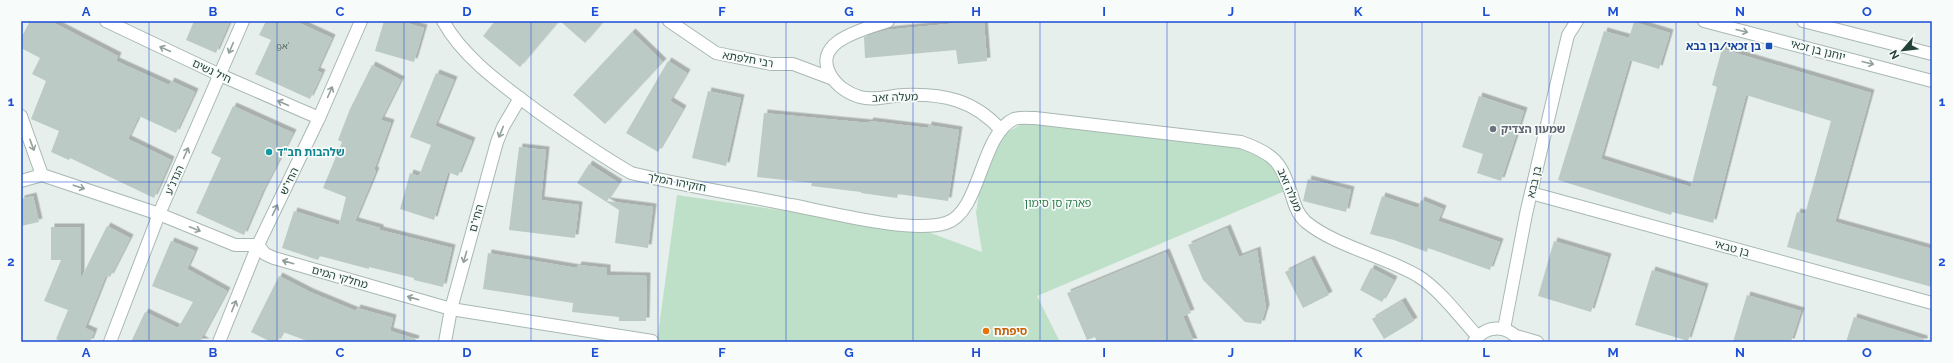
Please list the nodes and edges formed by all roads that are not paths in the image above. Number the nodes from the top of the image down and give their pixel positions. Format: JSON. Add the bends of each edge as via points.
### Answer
{"nodes":[{"id":1,"x":106,"y":21,"type":"edge"},
{"id":2,"x":243,"y":21,"type":"edge"},
{"id":3,"x":361,"y":21,"type":"edge"},
{"id":4,"x":444,"y":21,"type":"edge"},
{"id":5,"x":669,"y":21,"type":"edge"},
{"id":6,"x":888,"y":21,"type":"edge"},
{"id":7,"x":1564,"y":21,"type":"edge"},
{"id":8,"x":1576,"y":21,"type":"edge"},
{"id":9,"x":1704,"y":21,"type":"edge"},
{"id":10,"x":1803,"y":21,"type":"edge"},
{"id":11,"x":1568,"y":35,"type":"junction"},
{"id":12,"x":1932,"y":54,"type":"edge"},
{"id":13,"x":220,"y":75,"type":"junction"},
{"id":14,"x":833,"y":79,"type":"junction"},
{"id":15,"x":1932,"y":80,"type":"edge"},
{"id":16,"x":520,"y":98,"type":"junction"},
{"id":17,"x":21,"y":116,"type":"edge"},
{"id":18,"x":319,"y":118,"type":"junction"},
{"id":19,"x":1001,"y":130,"type":"junction"},
{"id":20,"x":42,"y":175,"type":"junction"},
{"id":21,"x":21,"y":181,"type":"edge"},
{"id":22,"x":1531,"y":193,"type":"junction"},
{"id":23,"x":159,"y":214,"type":"junction"},
{"id":24,"x":960,"y":214,"type":"joint"},
{"id":25,"x":258,"y":245,"type":"junction"},
{"id":26,"x":1932,"y":303,"type":"edge"},
{"id":27,"x":451,"y":309,"type":"junction"},
{"id":28,"x":1504,"y":329,"type":"junction"},
{"id":29,"x":1476,"y":339,"type":"edge"},
{"id":30,"x":1518,"y":339,"type":"edge"},
{"id":31,"x":652,"y":341,"type":"dead end"},
{"id":32,"x":110,"y":342,"type":"edge"},
{"id":33,"x":219,"y":342,"type":"edge"},
{"id":34,"x":445,"y":342,"type":"edge"},
{"id":35,"x":1537,"y":342,"type":"edge"}],
"edges":[{"from":13,"to":1,"type":"street","name":"חיל נשים","one_way":true},
{"from":2,"to":13,"type":"street","name":"הגדנ\"ע","one_way":true},
{"from":18,"to":3,"type":"street","name":"החי\"ש","one_way":true},
{"from":4,"to":16,"type":"street","name":"חזקיהו המלך","via":[[476,61]]},
{"from":5,"to":14,"type":"street","name":"רבי חלפתא","via":[[716,53],[771,64],[793,64]]},
{"from":6,"to":14,"type":"street","name":"מעלה זאב","via":[[846,35],[834,44],[826,59],[827,69]]},
{"from":7,"to":11,"type":"street","name":"בן בבא"},
{"from":8,"to":11,"type":"street","name":"בן בבא"},
{"from":9,"to":15,"type":"street","name":"יוחנן בן זכאי","one_way":true},
{"from":10,"to":12,"type":"street"},
{"from":11,"to":22,"type":"street","name":"בן בבא"},
{"from":18,"to":13,"type":"street","name":"חיל נשים","one_way":true},
{"from":23,"to":13,"type":"street","name":"הגדנ\"ע","one_way":true},
{"from":14,"to":19,"type":"street","name":"מעלה זאב","via":[[845,91],[861,97],[903,95],[955,100],[972,106],[990,118]]},
{"from":16,"to":24,"type":"street","name":"חזקיהו המלך","via":[[603,157],[631,173],[874,221],[917,226],[947,223]]},
{"from":16,"to":27,"type":"street","name":"החי\"ם","one_way":true,"via":[[497,142]]},
{"from":17,"to":20,"type":"street","one_way":true},
{"from":25,"to":18,"type":"street","name":"החי\"ש","one_way":true},
{"from":19,"to":24,"type":"street","name":"מעלה זאב"},
{"from":19,"to":29,"type":"street","name":"מעלה זאב","via":[[1015,119],[1035,118],[1241,142],[1258,148],[1269,154],[1281,166],[1296,209],[1304,220],[1334,238],[1418,276],[1430,286]]},
{"from":20,"to":21,"type":"street"},
{"from":20,"to":23,"type":"street","one_way":true},
{"from":22,"to":26,"type":"street","name":"בן טבאי"},
{"from":22,"to":28,"type":"street","name":"בן בבא"},
{"from":23,"to":25,"type":"street","one_way":true,"via":[[235,245]]},
{"from":23,"to":32,"type":"street","name":"הגדנ\"ע"},
{"from":27,"to":25,"type":"street","name":"מחלקי המים","one_way":true,"via":[[274,258],[265,254]]},
{"from":33,"to":25,"type":"street","name":"החי\"ש","one_way":true},
{"from":27,"to":31,"type":"street","name":"מחלקי המים"},
{"from":27,"to":34,"type":"street","name":"החי\"ם"},
{"from":28,"to":29,"type":"street","via":[[1490,329]]},
{"from":28,"to":30,"type":"street"},
{"from":30,"to":35,"type":"street"}]}
